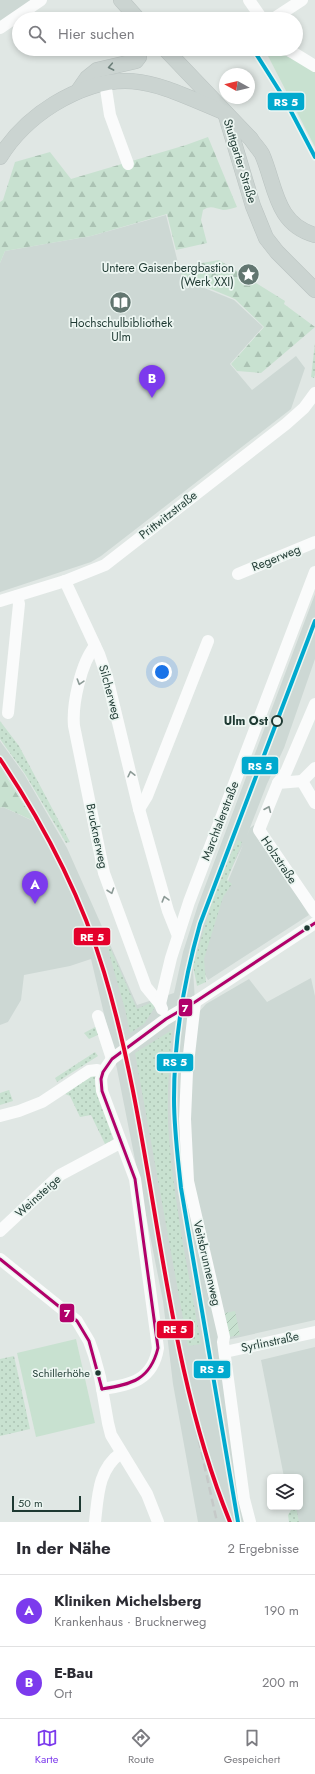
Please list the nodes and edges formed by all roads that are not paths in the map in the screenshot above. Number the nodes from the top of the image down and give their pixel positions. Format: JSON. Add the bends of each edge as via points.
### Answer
{"nodes":[{"id":1,"x":41,"y":0,"type":"edge"},
{"id":2,"x":249,"y":0,"type":"edge"},
{"id":3,"x":302,"y":0,"type":"edge"},
{"id":4,"x":23,"y":12,"type":"edge"},
{"id":5,"x":257,"y":12,"type":"edge"},
{"id":6,"x":284,"y":12,"type":"edge"},
{"id":7,"x":12,"y":20,"type":"edge"},
{"id":8,"x":0,"y":28,"type":"edge"},
{"id":9,"x":138,"y":56,"type":"edge"},
{"id":10,"x":172,"y":56,"type":"edge"},
{"id":11,"x":299,"y":56,"type":"edge"},
{"id":12,"x":315,"y":66,"type":"edge"},
{"id":13,"x":106,"y":82,"type":"junction"},
{"id":14,"x":78,"y":91,"type":"junction"},
{"id":15,"x":226,"y":113,"type":"junction"},
{"id":16,"x":0,"y":157,"type":"edge"},
{"id":17,"x":128,"y":164,"type":"dead end"},
{"id":18,"x":315,"y":235,"type":"edge"},
{"id":19,"x":315,"y":290,"type":"edge"},
{"id":20,"x":315,"y":393,"type":"edge"},
{"id":21,"x":315,"y":542,"type":"edge"},
{"id":22,"x":315,"y":572,"type":"edge"},
{"id":23,"x":238,"y":574,"type":"dead end"},
{"id":24,"x":65,"y":581,"type":"junction"},
{"id":25,"x":17,"y":596,"type":"junction"},
{"id":26,"x":0,"y":601,"type":"edge"},
{"id":27,"x":208,"y":641,"type":"dead end"},
{"id":28,"x":95,"y":646,"type":"junction"},
{"id":29,"x":315,"y":704,"type":"edge"},
{"id":30,"x":8,"y":712,"type":"dead end"},
{"id":31,"x":312,"y":718,"type":"edge"},
{"id":32,"x":315,"y":768,"type":"edge"},
{"id":33,"x":302,"y":782,"type":"junction"},
{"id":34,"x":278,"y":783,"type":"junction"},
{"id":35,"x":315,"y":804,"type":"edge"},
{"id":36,"x":139,"y":809,"type":"junction"},
{"id":37,"x":315,"y":912,"type":"edge"},
{"id":38,"x":315,"y":923,"type":"edge"},
{"id":39,"x":178,"y":936,"type":"junction"},
{"id":40,"x":160,"y":1004,"type":"junction"},
{"id":41,"x":191,"y":1005,"type":"junction"},
{"id":42,"x":98,"y":1016,"type":"dead end"},
{"id":43,"x":169,"y":1017,"type":"junction"},
{"id":44,"x":112,"y":1059,"type":"junction"},
{"id":45,"x":103,"y":1072,"type":"junction"},
{"id":46,"x":0,"y":1116,"type":"edge"},
{"id":47,"x":120,"y":1143,"type":"junction"},
{"id":48,"x":0,"y":1231,"type":"edge"},
{"id":49,"x":0,"y":1259,"type":"edge"},
{"id":50,"x":315,"y":1332,"type":"edge"},
{"id":51,"x":225,"y":1352,"type":"junction"},
{"id":52,"x":102,"y":1389,"type":"junction"},
{"id":53,"x":121,"y":1452,"type":"junction"},
{"id":54,"x":95,"y":1522,"type":"edge"},
{"id":55,"x":158,"y":1522,"type":"edge"},
{"id":56,"x":250,"y":1522,"type":"edge"}],
"edges":[{"from":1,"to":4,"type":"street"},
{"from":2,"to":5,"type":"street"},
{"from":3,"to":6,"type":"street"},
{"from":7,"to":8,"type":"street"},
{"from":9,"to":14,"type":"main road","one_way":true,"via":[[136,61],[97,70],[87,78]]},
{"from":10,"to":15,"type":"main road"},
{"from":11,"to":12,"type":"street"},
{"from":13,"to":14,"type":"main road","name":"Stuttgarter Straße"},
{"from":13,"to":15,"type":"main road","name":"Stuttgarter Straße","via":[[125,80],[147,83]]},
{"from":13,"to":17,"type":"street","via":[[110,115]]},
{"from":14,"to":16,"type":"main road","name":"Stuttgarter Straße","via":[[49,107],[27,124]]},
{"from":15,"to":18,"type":"main road","via":[[261,152],[287,218],[294,225]]},
{"from":15,"to":19,"type":"main road","name":"Stuttgarter Straße","via":[[255,212],[266,238]]},
{"from":20,"to":24,"type":"street","name":"Prittwitzstraße","via":[[304,408],[286,424],[105,564]]},
{"from":21,"to":23,"type":"street","name":"Regerweg"},
{"from":22,"to":39,"type":"street","name":"Marchtalerstraße","via":[[188,902]]},
{"from":24,"to":25,"type":"street","name":"Prittwitzstraße"},
{"from":24,"to":28,"type":"street","name":"Silcherweg"},
{"from":25,"to":26,"type":"street","name":"Prittwitzstraße"},
{"from":25,"to":30,"type":"street","via":[[19,604]]},
{"from":27,"to":36,"type":"street","via":[[147,796]]},
{"from":36,"to":28,"type":"street","name":"Silcherweg","one_way":true,"via":[[107,678]]},
{"from":28,"to":40,"type":"street","name":"Brucknerweg","one_way":true,"via":[[79,685],[73,712],[74,726],[104,873],[146,987]]},
{"from":29,"to":31,"type":"street"},
{"from":31,"to":34,"type":"street"},
{"from":32,"to":33,"type":"street"},
{"from":33,"to":34,"type":"street"},
{"from":33,"to":35,"type":"street"},
{"from":37,"to":34,"type":"street","name":"Holzstraße","one_way":true,"via":[[259,830]]},
{"from":39,"to":36,"type":"street","name":"Silcherweg","one_way":true,"via":[[168,911]]},
{"from":38,"to":41,"type":"street"},
{"from":39,"to":40,"type":"street"},
{"from":40,"to":43,"type":"street","name":"Brucknerweg"},
{"from":41,"to":43,"type":"street"},
{"from":41,"to":51,"type":"street","name":"Veitsbrunnenweg","via":[[185,1119],[188,1181],[224,1337]]},
{"from":42,"to":44,"type":"street"},
{"from":43,"to":44,"type":"street"},
{"from":44,"to":45,"type":"street"},
{"from":45,"to":46,"type":"street","via":[[89,1071],[42,1102]]},
{"from":45,"to":47,"type":"street","via":[[102,1091]]},
{"from":47,"to":48,"type":"street","name":"Weinsteige","via":[[60,1175]]},
{"from":47,"to":52,"type":"street","via":[[135,1179],[158,1348],[153,1367],[146,1374],[135,1382]]},
{"from":49,"to":52,"type":"street","via":[[77,1321],[89,1341]]},
{"from":50,"to":51,"type":"street","name":"Syrlinstraße"},
{"from":51,"to":56,"type":"street","name":"Veitsbrunnenweg","via":[[244,1499]]},
{"from":52,"to":53,"type":"street","via":[[111,1435]]},
{"from":53,"to":54,"type":"street","via":[[112,1459],[102,1476]]},
{"from":53,"to":55,"type":"street","via":[[147,1494]]}]}
